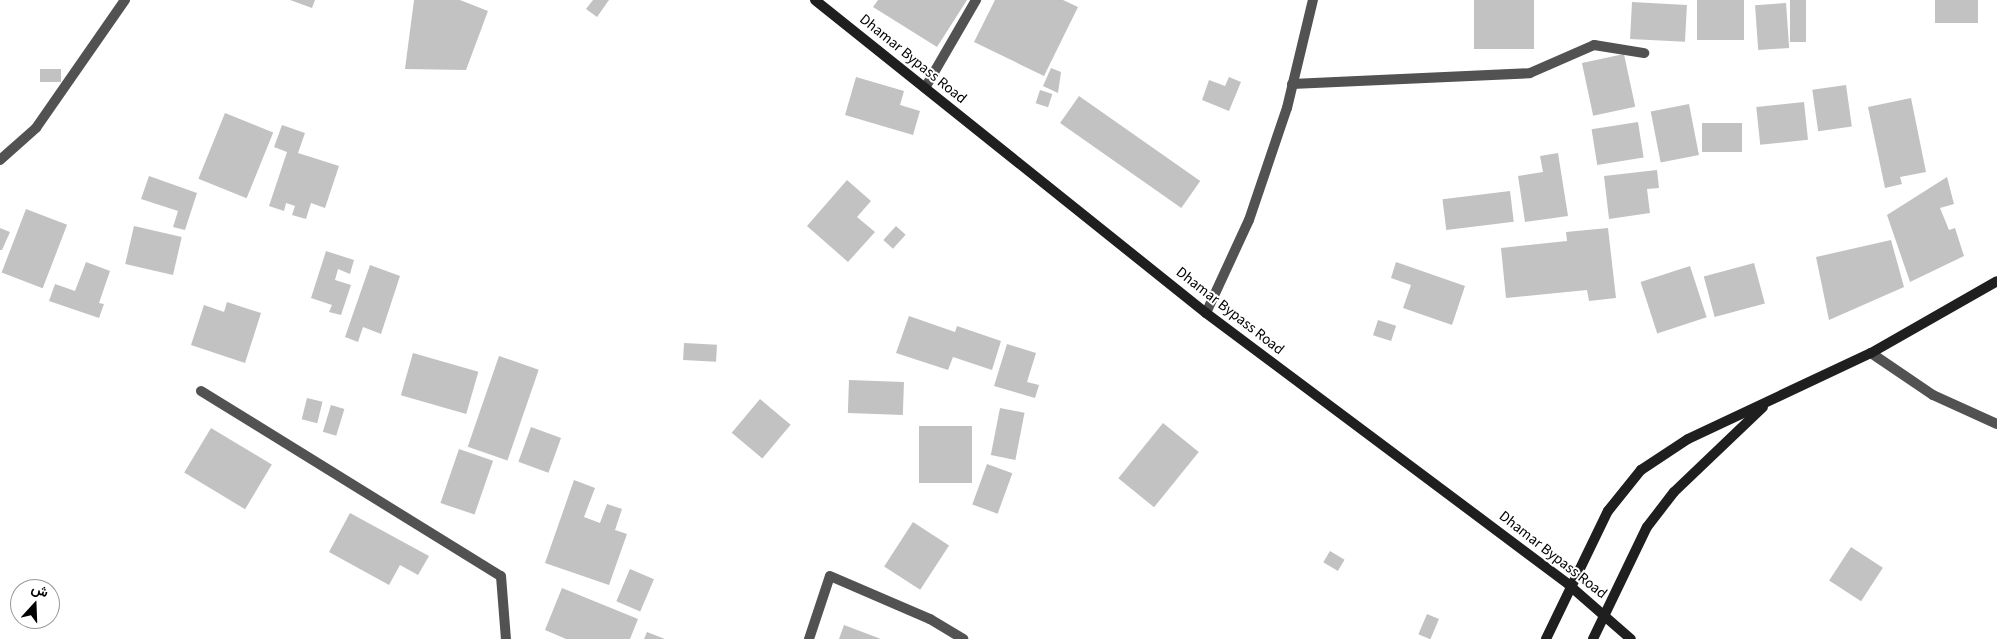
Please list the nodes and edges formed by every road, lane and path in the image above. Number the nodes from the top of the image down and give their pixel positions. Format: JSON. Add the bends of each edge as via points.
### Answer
{"nodes":[{"id":1,"x":125,"y":0,"type":"edge"},
{"id":2,"x":815,"y":0,"type":"edge"},
{"id":3,"x":976,"y":0,"type":"edge"},
{"id":4,"x":1313,"y":0,"type":"edge"},
{"id":5,"x":1644,"y":53,"type":"dead end"},
{"id":6,"x":1292,"y":84,"type":"junction"},
{"id":7,"x":925,"y":88,"type":"junction"},
{"id":8,"x":0,"y":160,"type":"edge"},
{"id":9,"x":1997,"y":281,"type":"edge"},
{"id":10,"x":1206,"y":313,"type":"junction"},
{"id":11,"x":1871,"y":353,"type":"junction"},
{"id":12,"x":201,"y":391,"type":"dead end"},
{"id":13,"x":1770,"y":400,"type":"junction"},
{"id":14,"x":1997,"y":424,"type":"edge"},
{"id":15,"x":1569,"y":585,"type":"junction"},
{"id":16,"x":1604,"y":614,"type":"junction"},
{"id":17,"x":506,"y":639,"type":"edge"},
{"id":18,"x":809,"y":639,"type":"edge"},
{"id":19,"x":963,"y":639,"type":"edge"},
{"id":20,"x":1546,"y":639,"type":"edge"},
{"id":21,"x":1593,"y":639,"type":"edge"},
{"id":22,"x":1632,"y":639,"type":"edge"}],
"edges":[{"from":1,"to":8,"type":"street","via":[[36,128]]},
{"from":2,"to":7,"type":"main road","name":"Dhamar Bypass Road"},
{"from":3,"to":7,"type":"street"},
{"from":4,"to":6,"type":"street"},
{"from":5,"to":6,"type":"street","via":[[1594,45],[1530,73]]},
{"from":6,"to":10,"type":"street","via":[[1249,220]]},
{"from":7,"to":10,"type":"main road","name":"Dhamar Bypass Road"},
{"from":9,"to":11,"type":"main road"},
{"from":10,"to":15,"type":"main road","name":"Dhamar Bypass Road"},
{"from":11,"to":13,"type":"main road"},
{"from":11,"to":14,"type":"street","via":[[1933,395]]},
{"from":12,"to":17,"type":"street","via":[[501,576]]},
{"from":13,"to":15,"type":"main road","via":[[1688,439],[1640,470],[1608,511]]},
{"from":13,"to":16,"type":"main road","via":[[1674,492],[1647,527]]},
{"from":15,"to":16,"type":"main road","name":"Dhamar Bypass Road"},
{"from":15,"to":20,"type":"main road"},
{"from":16,"to":21,"type":"main road"},
{"from":16,"to":22,"type":"main road","name":"Dhamar Bypass Road"},
{"from":18,"to":19,"type":"street","via":[[830,576],[930,619]]}]}
